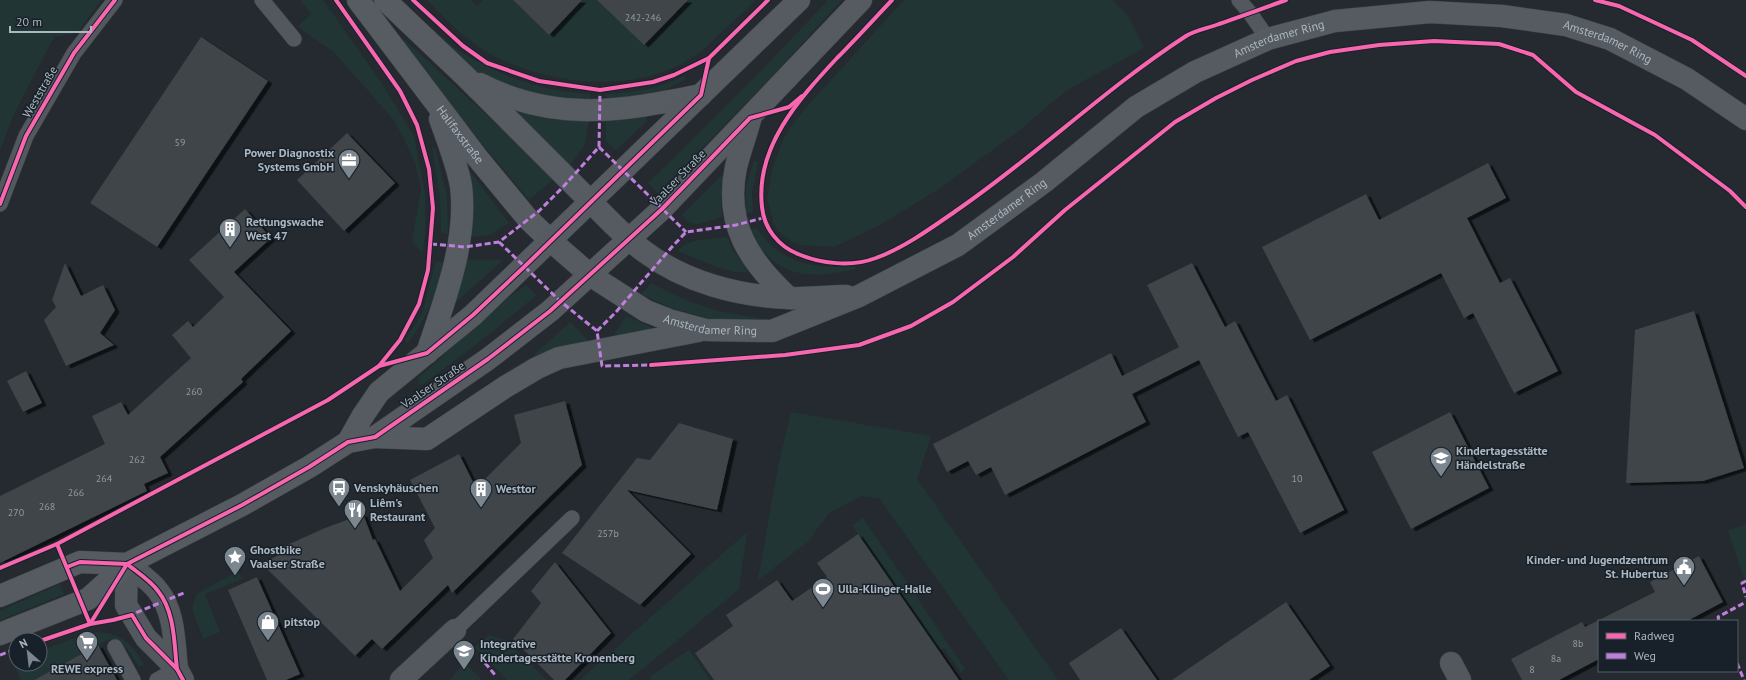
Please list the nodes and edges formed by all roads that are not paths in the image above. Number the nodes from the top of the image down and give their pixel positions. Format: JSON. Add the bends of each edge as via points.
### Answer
{"nodes":[{"id":1,"x":115,"y":0,"type":"edge"},
{"id":2,"x":262,"y":0,"type":"edge"},
{"id":3,"x":358,"y":0,"type":"edge"},
{"id":4,"x":385,"y":0,"type":"edge"},
{"id":5,"x":799,"y":0,"type":"edge"},
{"id":6,"x":861,"y":0,"type":"edge"},
{"id":7,"x":1239,"y":0,"type":"edge"},
{"id":8,"x":294,"y":39,"type":"dead end"},
{"id":9,"x":1268,"y":39,"type":"junction"},
{"id":10,"x":465,"y":76,"type":"junction"},
{"id":11,"x":701,"y":95,"type":"junction"},
{"id":12,"x":435,"y":102,"type":"junction"},
{"id":13,"x":750,"y":118,"type":"junction"},
{"id":14,"x":1746,"y":119,"type":"edge"},
{"id":15,"x":591,"y":202,"type":"junction"},
{"id":16,"x":0,"y":204,"type":"edge"},
{"id":17,"x":630,"y":239,"type":"junction"},
{"id":18,"x":551,"y":241,"type":"junction"},
{"id":19,"x":573,"y":260,"type":"joint"},
{"id":20,"x":590,"y":275,"type":"junction"},
{"id":21,"x":859,"y":296,"type":"junction"},
{"id":22,"x":789,"y":298,"type":"junction"},
{"id":23,"x":706,"y":330,"type":"junction"},
{"id":24,"x":427,"y":354,"type":"junction"},
{"id":25,"x":362,"y":416,"type":"junction"},
{"id":26,"x":375,"y":437,"type":"junction"},
{"id":27,"x":348,"y":442,"type":"junction"},
{"id":28,"x":572,"y":518,"type":"dead end"},
{"id":29,"x":128,"y":564,"type":"junction"},
{"id":30,"x":0,"y":596,"type":"edge"},
{"id":31,"x":455,"y":630,"type":"joint"},
{"id":32,"x":0,"y":634,"type":"edge"},
{"id":33,"x":115,"y":647,"type":"dead end"},
{"id":34,"x":180,"y":674,"type":"edge"},
{"id":35,"x":134,"y":680,"type":"edge"},
{"id":36,"x":157,"y":680,"type":"edge"},
{"id":37,"x":401,"y":680,"type":"edge"}],
"edges":[{"from":1,"to":16,"type":"lane","name":"Weststraße","via":[[74,53],[26,136]]},
{"from":2,"to":8,"type":"lane"},
{"from":3,"to":12,"type":"main road","name":"Halifaxstraße"},
{"from":4,"to":10,"type":"main road"},
{"from":5,"to":11,"type":"main road","name":"Vaalser Straße"},
{"from":6,"to":13,"type":"main road","name":"Vaalser Straße"},
{"from":7,"to":9,"type":"lane"},
{"from":9,"to":14,"type":"main road","name":"Amsterdamer Ring","via":[[1335,21],[1430,12],[1502,16],[1566,25],[1610,39],[1687,79]]},
{"from":9,"to":21,"type":"main road","name":"Amsterdamer Ring","via":[[1195,72],[1136,107],[1044,182],[958,245]]},
{"from":10,"to":11,"type":"main road","via":[[514,99],[542,106],[576,110],[600,111],[637,107]]},
{"from":10,"to":15,"type":"main road"},
{"from":11,"to":15,"type":"main road","name":"Vaalser Straße"},
{"from":12,"to":18,"type":"main road","name":"Halifaxstraße","via":[[516,205]]},
{"from":12,"to":24,"type":"main road","via":[[456,168],[462,220],[450,280]]},
{"from":13,"to":17,"type":"main road","name":"Vaalser Straße"},
{"from":13,"to":22,"type":"main road","via":[[733,187],[736,225],[752,258]]},
{"from":15,"to":17,"type":"main road","name":"Amsterdamer Ring"},
{"from":15,"to":18,"type":"main road","name":"Vaalser Straße"},
{"from":17,"to":20,"type":"main road","name":"Vaalser Straße"},
{"from":17,"to":22,"type":"main road","name":"Amsterdamer Ring","via":[[659,262],[695,279],[740,293]]},
{"from":18,"to":19,"type":"main road","name":"Halifaxstraße"},
{"from":18,"to":24,"type":"main road","name":"Vaalser Straße","via":[[473,315]]},
{"from":19,"to":20,"type":"main road","name":"Amsterdamer Ring"},
{"from":20,"to":23,"type":"main road","name":"Amsterdamer Ring","via":[[646,311]]},
{"from":20,"to":26,"type":"main road","name":"Vaalser Straße","via":[[488,360]]},
{"from":21,"to":22,"type":"main road","name":"Amsterdamer Ring"},
{"from":21,"to":23,"type":"main road","name":"Amsterdamer Ring","via":[[772,331]]},
{"from":23,"to":26,"type":"main road","via":[[559,358],[505,387],[427,439]]},
{"from":24,"to":25,"type":"main road","name":"Vaalser Straße","via":[[379,392]]},
{"from":25,"to":26,"type":"lane"},
{"from":25,"to":27,"type":"main road","name":"Vaalser Straße"},
{"from":26,"to":27,"type":"main road","name":"Vaalser Straße"},
{"from":27,"to":29,"type":"main road","name":"Vaalser Straße","via":[[242,505]]},
{"from":28,"to":31,"type":"lane"},
{"from":29,"to":30,"type":"main road","name":"Vaalser Straße","via":[[80,562]]},
{"from":29,"to":32,"type":"main road","name":"Vaalser Straße","via":[[88,599]]},
{"from":29,"to":34,"type":"street","via":[[158,590],[169,613]]},
{"from":29,"to":34,"type":"street","via":[[126,605],[146,638]]},
{"from":31,"to":37,"type":"street"},
{"from":33,"to":35,"type":"lane"},
{"from":34,"to":36,"type":"lane"}]}
